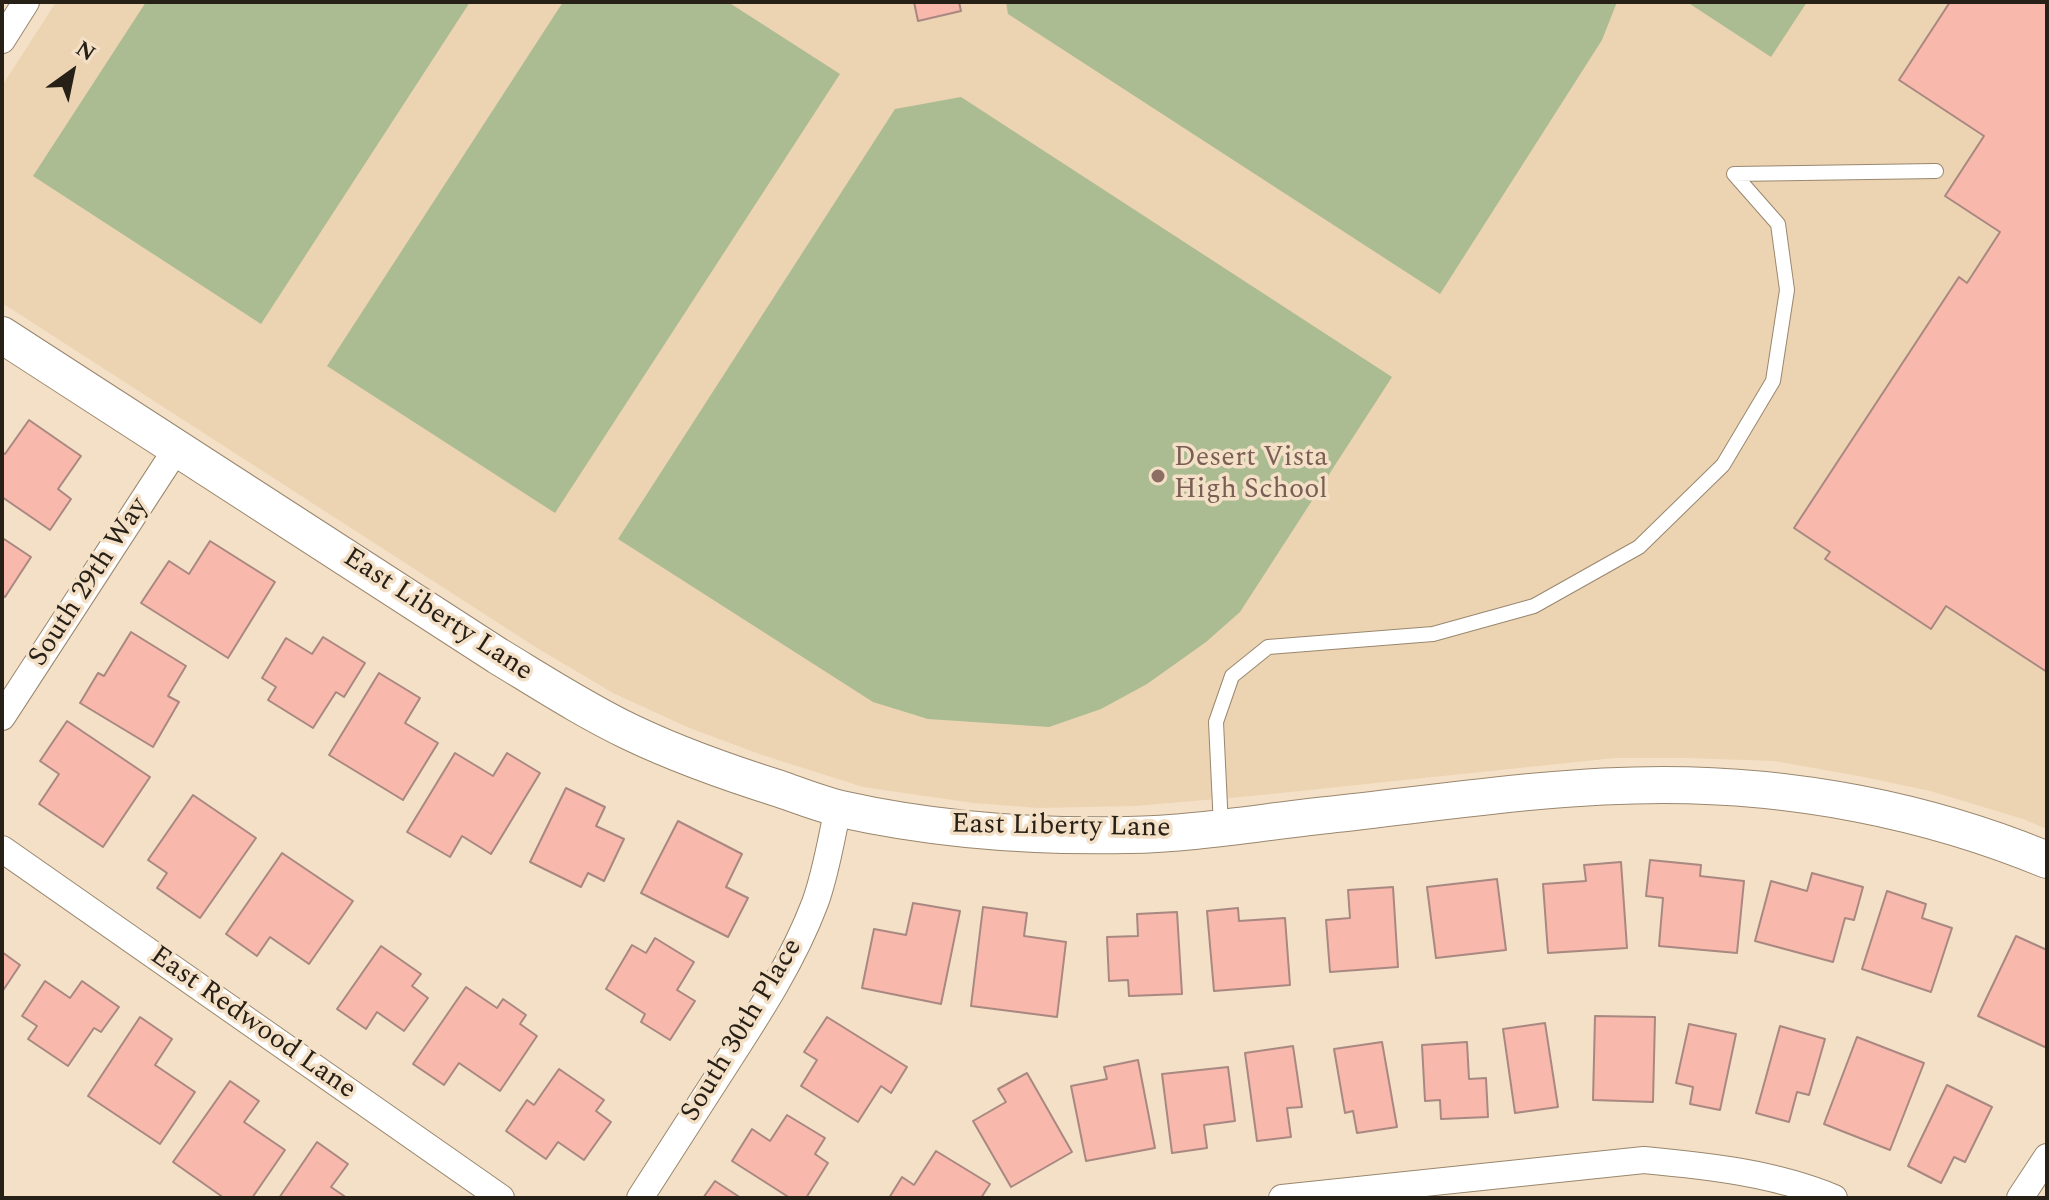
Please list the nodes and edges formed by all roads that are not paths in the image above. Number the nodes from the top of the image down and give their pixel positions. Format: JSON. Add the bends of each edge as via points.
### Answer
{"nodes":[{"id":1,"x":26,"y":2,"type":"edge"},
{"id":2,"x":2,"y":40,"type":"edge"},
{"id":3,"x":1936,"y":171,"type":"dead end"},
{"id":4,"x":2,"y":335,"type":"edge"},
{"id":5,"x":177,"y":448,"type":"junction"},
{"id":6,"x":2,"y":717,"type":"edge"},
{"id":7,"x":838,"y":808,"type":"junction"},
{"id":8,"x":1221,"y":828,"type":"junction"},
{"id":9,"x":2,"y":849,"type":"edge"},
{"id":10,"x":2047,"y":860,"type":"edge"},
{"id":11,"x":2047,"y":1157,"type":"edge"},
{"id":12,"x":501,"y":1198,"type":"edge"},
{"id":13,"x":640,"y":1198,"type":"edge"},
{"id":14,"x":1282,"y":1198,"type":"edge"},
{"id":15,"x":1834,"y":1198,"type":"edge"},
{"id":16,"x":2020,"y":1198,"type":"edge"}],
"edges":[{"from":1,"to":2,"type":"street"},
{"from":3,"to":8,"type":"lane","via":[[1734,174],[1778,224],[1787,290],[1773,381],[1723,465],[1639,547],[1534,606],[1433,634],[1268,647],[1232,676],[1216,722]]},
{"from":4,"to":5,"type":"street","name":"East Liberty Lane"},
{"from":5,"to":6,"type":"street","name":"South 29th Way"},
{"from":5,"to":7,"type":"street","name":"East Liberty Lane","via":[[498,656],[629,731],[712,767]]},
{"from":7,"to":8,"type":"street","name":"East Liberty Lane","via":[[1011,833],[1130,835]]},
{"from":7,"to":13,"type":"street","name":"South 30th Place","via":[[815,901],[800,937],[752,1024]]},
{"from":8,"to":10,"type":"street","name":"East Liberty Lane","via":[[1566,789],[1665,785],[1784,791],[1871,806],[1966,830]]},
{"from":9,"to":12,"type":"street","name":"East Redwood Lane"},
{"from":11,"to":16,"type":"street"},
{"from":14,"to":15,"type":"street","via":[[1644,1160],[1761,1175]]}]}
